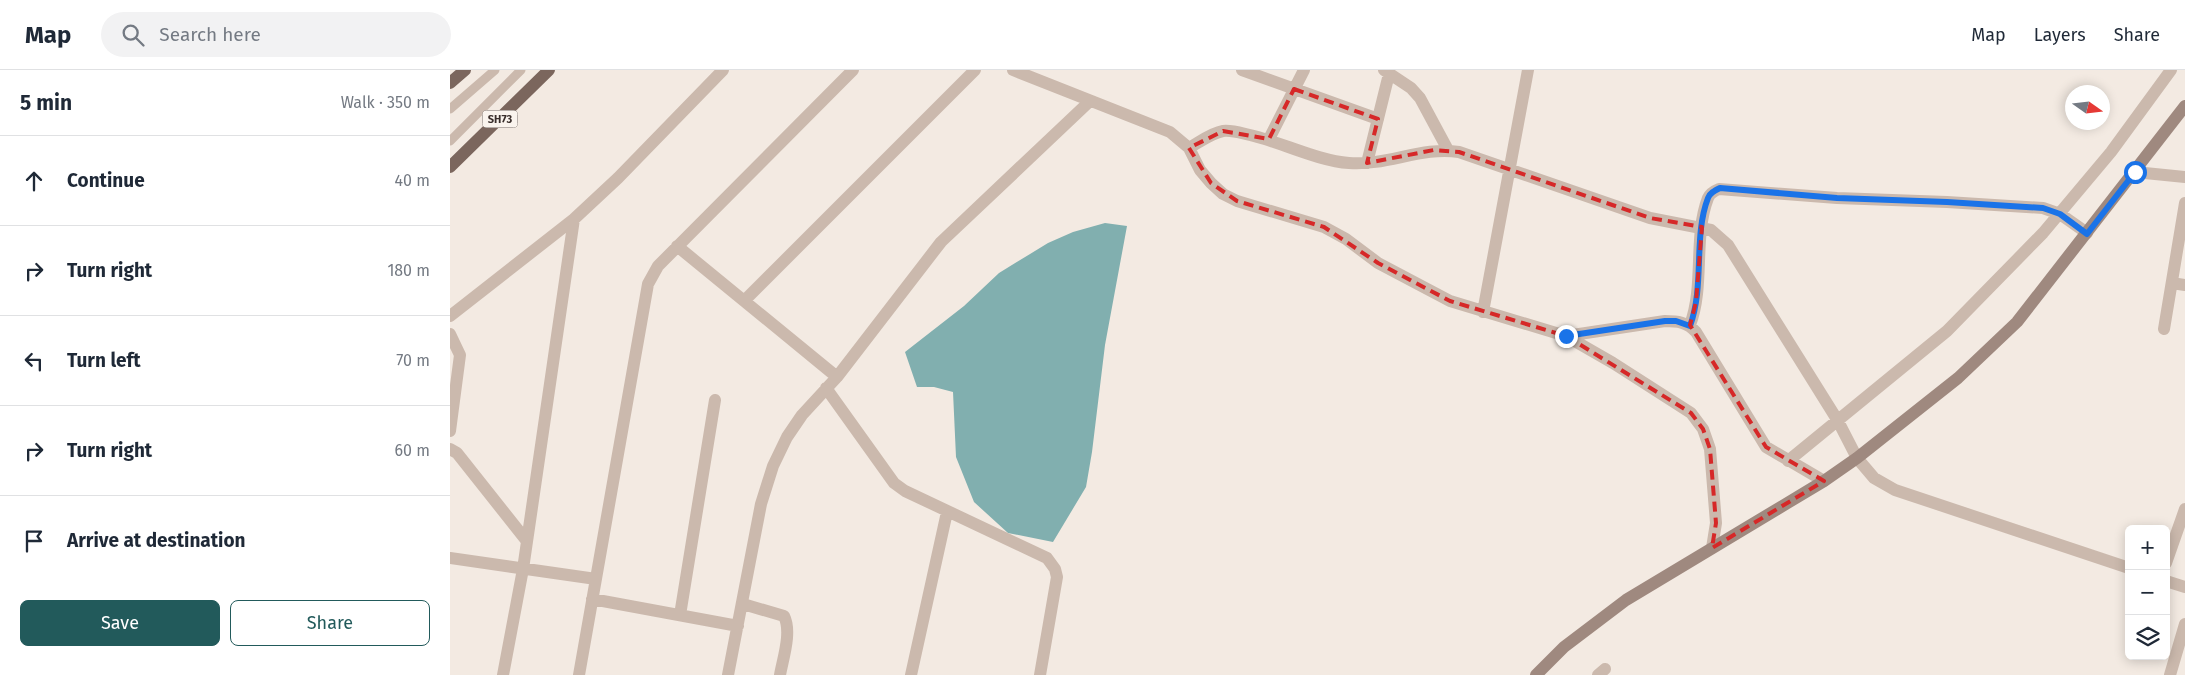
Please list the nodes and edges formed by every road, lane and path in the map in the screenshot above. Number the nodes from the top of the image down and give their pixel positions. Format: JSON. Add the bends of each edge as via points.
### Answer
{"nodes":[{"id":1,"x":465,"y":70,"type":"edge"},
{"id":2,"x":495,"y":70,"type":"edge"},
{"id":3,"x":521,"y":70,"type":"edge"},
{"id":4,"x":549,"y":70,"type":"edge"},
{"id":5,"x":723,"y":70,"type":"edge"},
{"id":6,"x":853,"y":70,"type":"edge"},
{"id":7,"x":974,"y":70,"type":"edge"},
{"id":8,"x":1013,"y":70,"type":"edge"},
{"id":9,"x":1242,"y":70,"type":"edge"},
{"id":10,"x":1304,"y":70,"type":"edge"},
{"id":11,"x":1528,"y":70,"type":"edge"},
{"id":12,"x":2171,"y":70,"type":"edge"},
{"id":13,"x":1386,"y":72,"type":"edge"},
{"id":14,"x":450,"y":83,"type":"edge"},
{"id":15,"x":1294,"y":89,"type":"junction"},
{"id":16,"x":1090,"y":101,"type":"junction"},
{"id":17,"x":2185,"y":106,"type":"edge"},
{"id":18,"x":450,"y":109,"type":"edge"},
{"id":19,"x":1378,"y":119,"type":"junction"},
{"id":20,"x":1269,"y":139,"type":"junction"},
{"id":21,"x":450,"y":141,"type":"edge"},
{"id":22,"x":1189,"y":148,"type":"junction"},
{"id":23,"x":1448,"y":150,"type":"junction"},
{"id":24,"x":1367,"y":163,"type":"junction"},
{"id":25,"x":450,"y":167,"type":"edge"},
{"id":26,"x":1508,"y":169,"type":"junction"},
{"id":27,"x":2135,"y":172,"type":"junction"},
{"id":28,"x":2185,"y":177,"type":"edge"},
{"id":29,"x":2185,"y":203,"type":"edge"},
{"id":30,"x":2060,"y":214,"type":"junction"},
{"id":31,"x":574,"y":219,"type":"junction"},
{"id":32,"x":1702,"y":228,"type":"junction"},
{"id":33,"x":2087,"y":234,"type":"junction"},
{"id":34,"x":677,"y":246,"type":"junction"},
{"id":35,"x":2172,"y":283,"type":"junction"},
{"id":36,"x":2185,"y":285,"type":"edge"},
{"id":37,"x":744,"y":301,"type":"junction"},
{"id":38,"x":1482,"y":312,"type":"junction"},
{"id":39,"x":450,"y":316,"type":"edge"},
{"id":40,"x":1690,"y":326,"type":"junction"},
{"id":41,"x":2164,"y":329,"type":"dead end"},
{"id":42,"x":450,"y":334,"type":"edge"},
{"id":43,"x":1566,"y":336,"type":"junction"},
{"id":44,"x":836,"y":377,"type":"junction"},
{"id":45,"x":826,"y":388,"type":"junction"},
{"id":46,"x":715,"y":400,"type":"dead end"},
{"id":47,"x":1838,"y":421,"type":"junction"},
{"id":48,"x":450,"y":432,"type":"edge"},
{"id":49,"x":450,"y":449,"type":"edge"},
{"id":50,"x":1857,"y":458,"type":"junction"},
{"id":51,"x":1788,"y":461,"type":"junction"},
{"id":52,"x":1824,"y":481,"type":"junction"},
{"id":53,"x":2185,"y":509,"type":"edge"},
{"id":54,"x":947,"y":512,"type":"junction"},
{"id":55,"x":526,"y":540,"type":"junction"},
{"id":56,"x":1712,"y":548,"type":"junction"},
{"id":57,"x":2170,"y":552,"type":"edge"},
{"id":58,"x":450,"y":558,"type":"edge"},
{"id":59,"x":2125,"y":567,"type":"edge"},
{"id":60,"x":522,"y":569,"type":"junction"},
{"id":61,"x":596,"y":579,"type":"junction"},
{"id":62,"x":2170,"y":582,"type":"edge"},
{"id":63,"x":2185,"y":587,"type":"edge"},
{"id":64,"x":592,"y":599,"type":"junction"},
{"id":65,"x":742,"y":604,"type":"junction"},
{"id":66,"x":680,"y":615,"type":"junction"},
{"id":67,"x":2185,"y":624,"type":"edge"},
{"id":68,"x":738,"y":626,"type":"junction"},
{"id":69,"x":1540,"y":674,"type":"edge"},
{"id":70,"x":503,"y":675,"type":"edge"},
{"id":71,"x":579,"y":675,"type":"edge"},
{"id":72,"x":728,"y":675,"type":"edge"},
{"id":73,"x":780,"y":675,"type":"edge"},
{"id":74,"x":911,"y":675,"type":"edge"},
{"id":75,"x":1040,"y":675,"type":"edge"},
{"id":76,"x":2170,"y":675,"type":"edge"}],
"edges":[{"from":1,"to":14,"type":"main road"},
{"from":2,"to":18,"type":"lane"},
{"from":3,"to":21,"type":"lane"},
{"from":4,"to":25,"type":"main road","number":"SH73"},
{"from":5,"to":31,"type":"street"},
{"from":6,"to":34,"type":"street"},
{"from":7,"to":37,"type":"street"},
{"from":8,"to":16,"type":"street"},
{"from":9,"to":15,"type":"street"},
{"from":10,"to":15,"type":"street"},
{"from":11,"to":26,"type":"street"},
{"from":12,"to":30,"type":"street","via":[[2111,152]]},
{"from":13,"to":19,"type":"street"},
{"from":13,"to":23,"type":"street","via":[[1420,98]]},
{"from":15,"to":19,"type":"street"},
{"from":15,"to":20,"type":"street"},
{"from":16,"to":22,"type":"street","via":[[1170,132]]},
{"from":16,"to":44,"type":"street","via":[[941,242]]},
{"from":17,"to":27,"type":"street"},
{"from":19,"to":24,"type":"street"},
{"from":20,"to":22,"type":"street","via":[[1223,131]]},
{"from":20,"to":24,"type":"street","via":[[1332,160]]},
{"from":22,"to":38,"type":"street","via":[[1200,170],[1223,194],[1324,227],[1378,263],[1450,301]]},
{"from":23,"to":24,"type":"street"},
{"from":23,"to":26,"type":"street"},
{"from":26,"to":32,"type":"street","via":[[1650,218]]},
{"from":26,"to":38,"type":"street"},
{"from":27,"to":28,"type":"street"},
{"from":27,"to":33,"type":"street"},
{"from":29,"to":35,"type":"street"},
{"from":30,"to":32,"type":"street","via":[[2043,208],[1837,198],[1727,188],[1713,191],[1708,197]]},
{"from":30,"to":33,"type":"street"},
{"from":30,"to":47,"type":"street","via":[[1947,331]]},
{"from":31,"to":39,"type":"street"},
{"from":31,"to":55,"type":"street"},
{"from":32,"to":40,"type":"street","via":[[1696,302]]},
{"from":32,"to":47,"type":"street","via":[[1720,236],[1728,245]]},
{"from":33,"to":50,"type":"street","via":[[2017,322],[1958,378]]},
{"from":34,"to":37,"type":"street"},
{"from":34,"to":61,"type":"street","via":[[658,266],[648,284]]},
{"from":35,"to":36,"type":"street"},
{"from":35,"to":41,"type":"street"},
{"from":37,"to":44,"type":"street"},
{"from":38,"to":43,"type":"street"},
{"from":40,"to":43,"type":"street","via":[[1665,321]]},
{"from":40,"to":51,"type":"street","via":[[1766,447]]},
{"from":42,"to":48,"type":"street","via":[[460,355]]},
{"from":43,"to":56,"type":"street","via":[[1691,413],[1703,429],[1710,449],[1715,489],[1716,523]]},
{"from":44,"to":45,"type":"street"},
{"from":45,"to":54,"type":"street","via":[[894,483]]},
{"from":45,"to":65,"type":"street","via":[[787,437],[773,466],[761,504]]},
{"from":46,"to":66,"type":"street"},
{"from":47,"to":50,"type":"street"},
{"from":47,"to":51,"type":"street"},
{"from":49,"to":55,"type":"street","via":[[458,453]]},
{"from":50,"to":52,"type":"street"},
{"from":50,"to":59,"type":"street","via":[[1874,478],[1895,490]]},
{"from":51,"to":52,"type":"street"},
{"from":52,"to":56,"type":"street"},
{"from":53,"to":57,"type":"street"},
{"from":54,"to":74,"type":"street"},
{"from":54,"to":75,"type":"street","via":[[1047,558],[1055,569],[1057,577]]},
{"from":55,"to":60,"type":"street"},
{"from":56,"to":69,"type":"street","via":[[1626,600],[1564,647]]},
{"from":58,"to":60,"type":"street"},
{"from":60,"to":61,"type":"street"},
{"from":60,"to":70,"type":"street"},
{"from":61,"to":64,"type":"street"},
{"from":62,"to":63,"type":"street"},
{"from":64,"to":66,"type":"street"},
{"from":64,"to":71,"type":"street"},
{"from":65,"to":68,"type":"street"},
{"from":65,"to":73,"type":"street","via":[[784,616],[787,631]]},
{"from":66,"to":68,"type":"street"},
{"from":67,"to":76,"type":"street"},
{"from":68,"to":72,"type":"street"}]}
